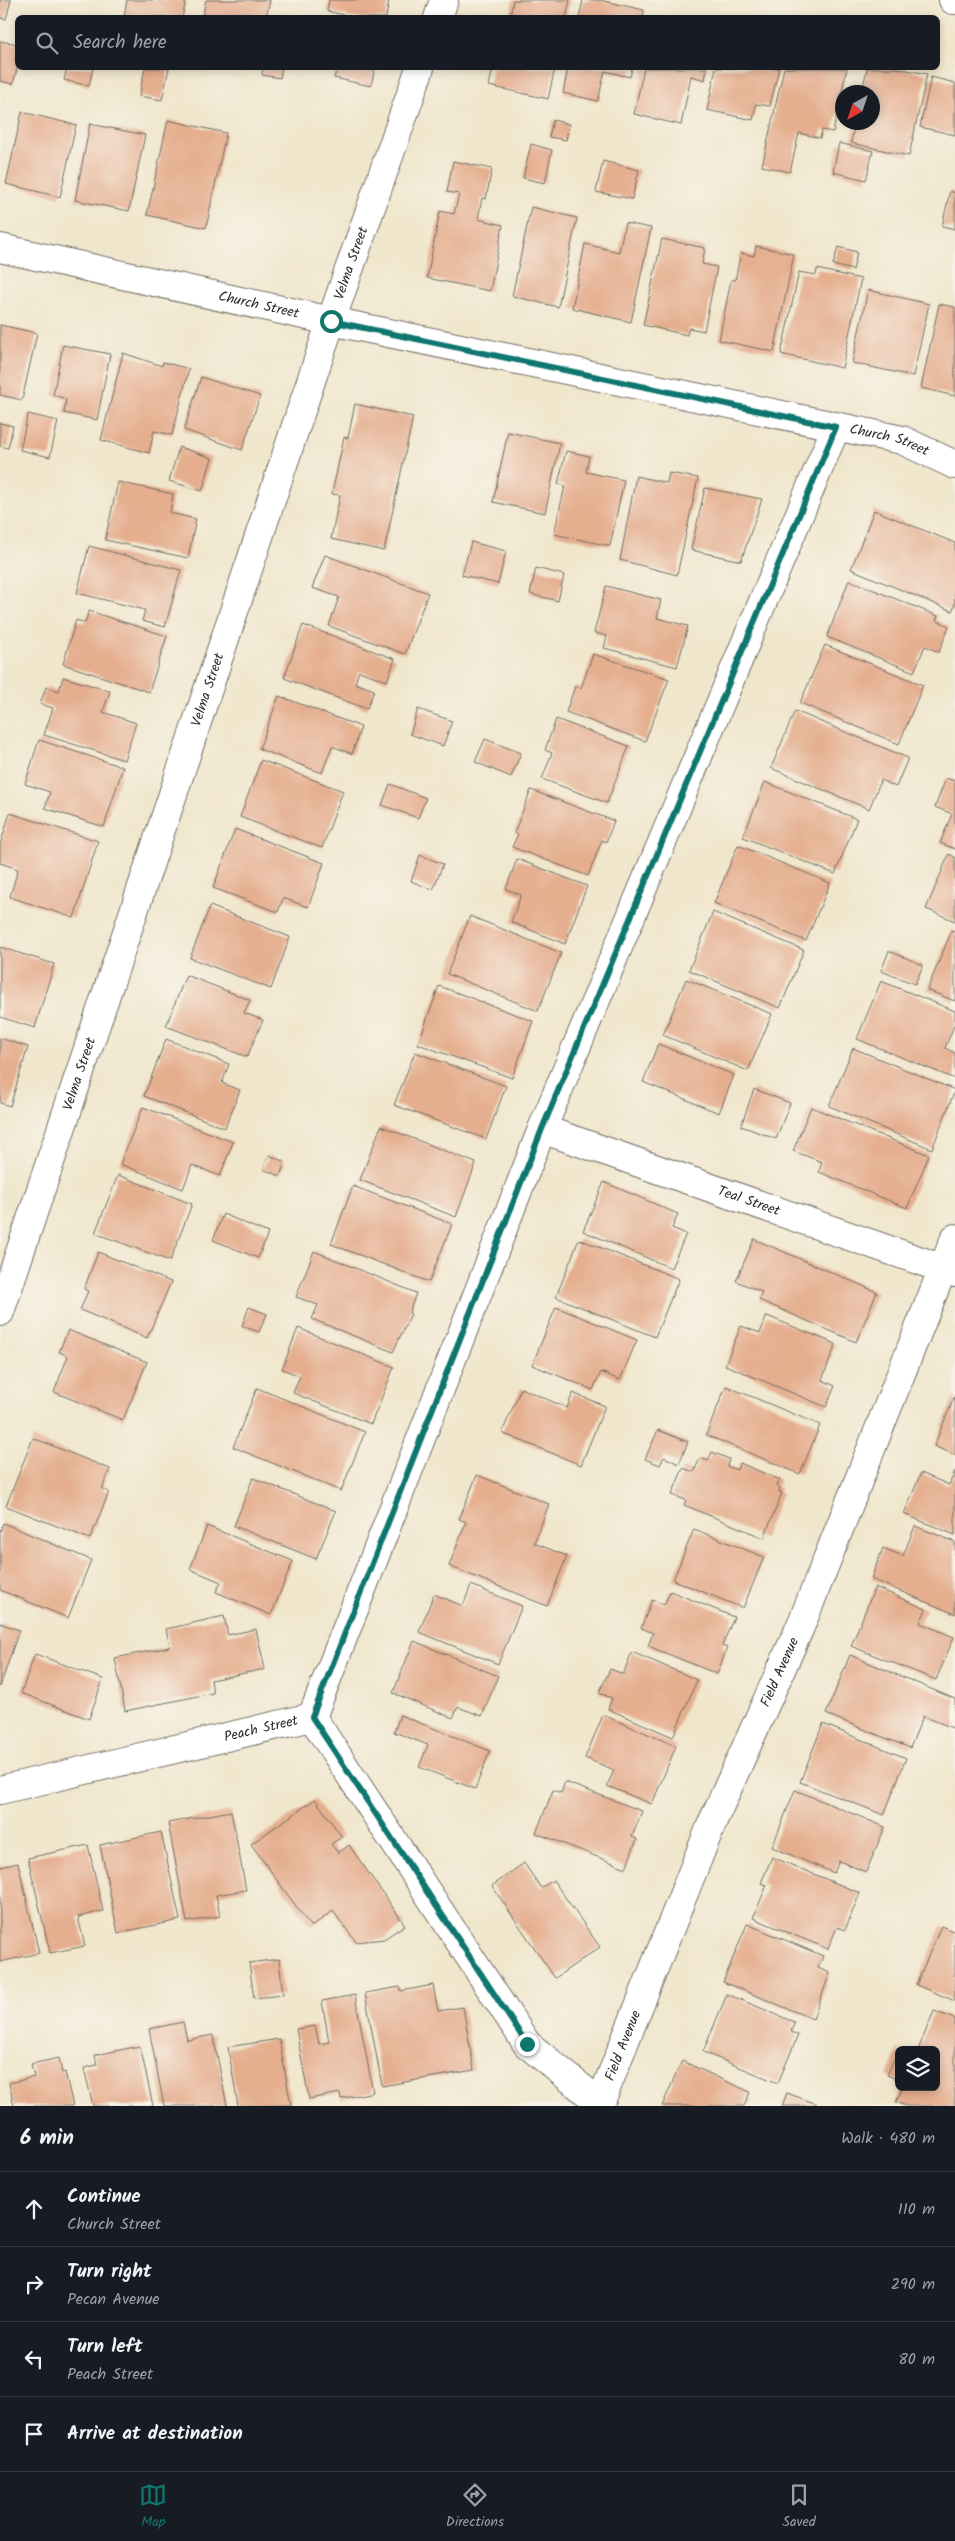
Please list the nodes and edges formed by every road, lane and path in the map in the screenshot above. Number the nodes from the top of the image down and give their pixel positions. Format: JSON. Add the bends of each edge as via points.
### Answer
{"nodes":[{"id":1,"x":444,"y":0,"type":"edge"},
{"id":2,"x":439,"y":15,"type":"edge"},
{"id":3,"x":419,"y":70,"type":"edge"},
{"id":4,"x":0,"y":248,"type":"edge"},
{"id":5,"x":331,"y":321,"type":"junction"},
{"id":6,"x":836,"y":427,"type":"junction"},
{"id":7,"x":955,"y":464,"type":"edge"},
{"id":8,"x":542,"y":1129,"type":"junction"},
{"id":9,"x":955,"y":1238,"type":"edge"},
{"id":10,"x":949,"y":1271,"type":"edge"},
{"id":11,"x":0,"y":1312,"type":"edge"},
{"id":12,"x":312,"y":1717,"type":"junction"},
{"id":13,"x":0,"y":1790,"type":"edge"},
{"id":14,"x":594,"y":2105,"type":"edge"}],
"edges":[{"from":1,"to":2,"type":"street"},
{"from":3,"to":5,"type":"street","name":"Velma Street"},
{"from":4,"to":5,"type":"street","name":"Church Street"},
{"from":5,"to":6,"type":"street","name":"Church Street"},
{"from":5,"to":11,"type":"street","name":"Velma Street"},
{"from":6,"to":7,"type":"street","name":"Church Street","via":[[902,440]]},
{"from":6,"to":8,"type":"street"},
{"from":8,"to":10,"type":"street","name":"Teal Street"},
{"from":8,"to":12,"type":"street"},
{"from":9,"to":10,"type":"street","name":"Field Avenue"},
{"from":10,"to":14,"type":"street","name":"Field Avenue"},
{"from":12,"to":13,"type":"street","name":"Peach Street"},
{"from":12,"to":14,"type":"street","name":"Peach Street","via":[[527,2044]]}]}
